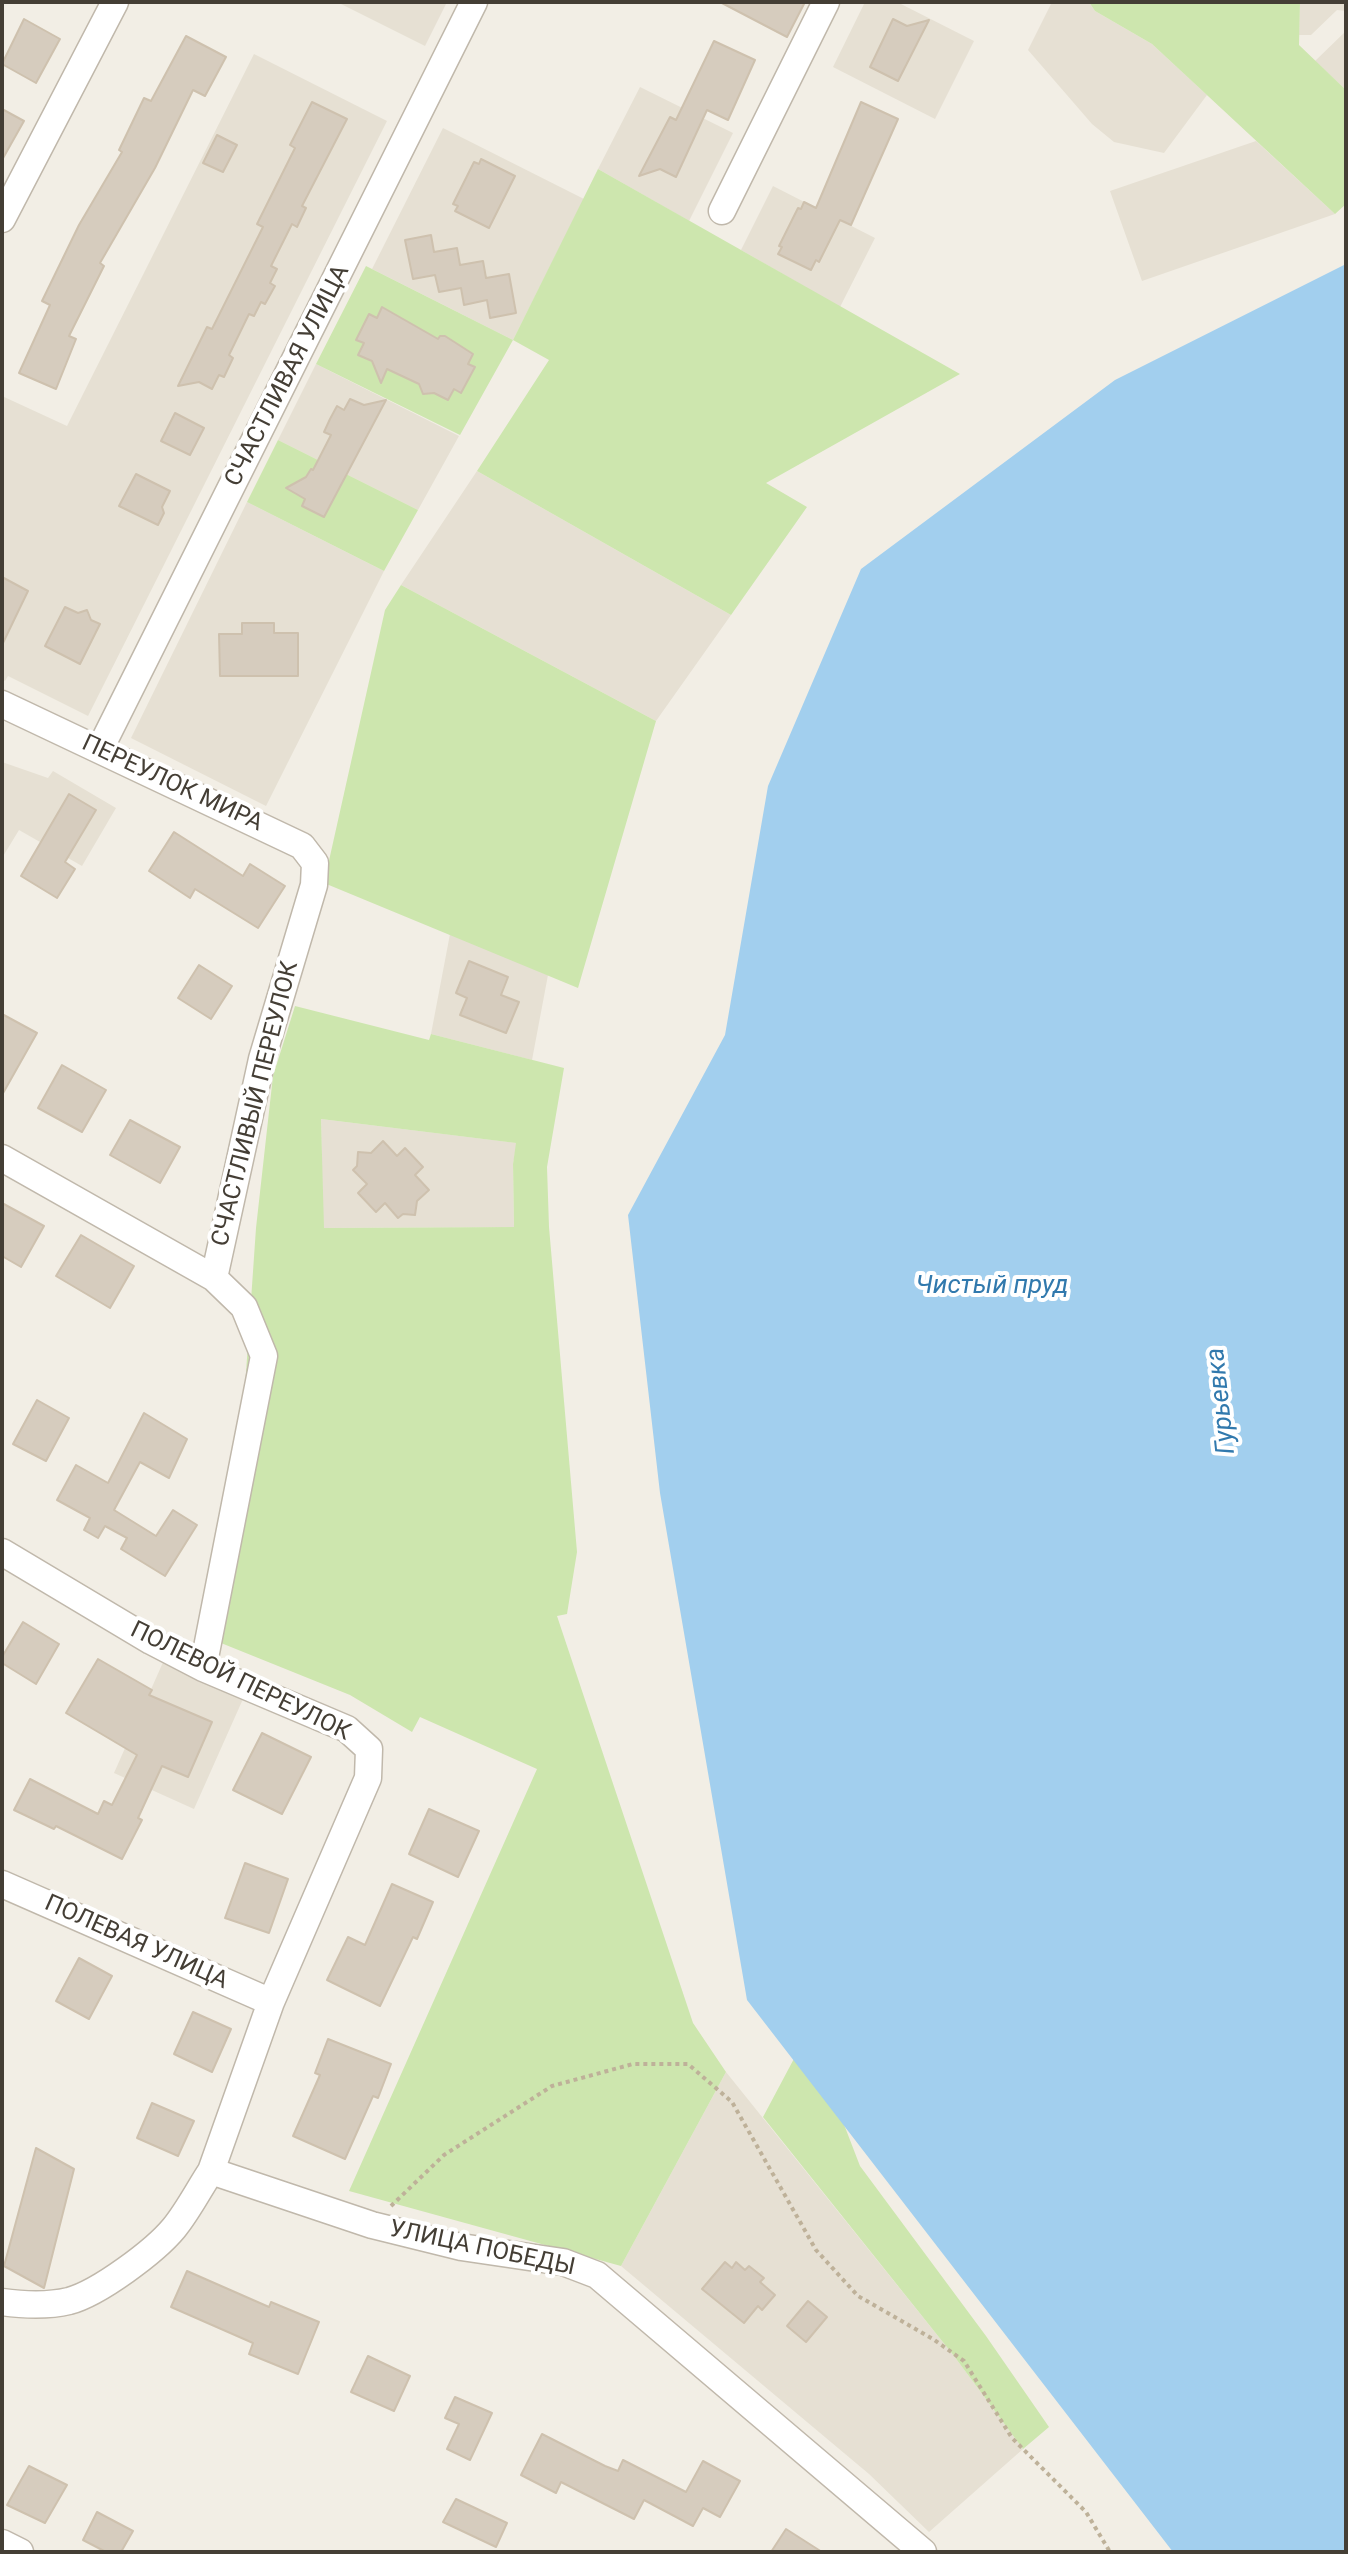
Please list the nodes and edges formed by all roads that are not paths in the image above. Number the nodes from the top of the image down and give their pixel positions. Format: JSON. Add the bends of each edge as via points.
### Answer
{"nodes":[{"id":1,"x":115,"y":2,"type":"edge"},
{"id":2,"x":474,"y":2,"type":"edge"},
{"id":3,"x":826,"y":2,"type":"edge"},
{"id":4,"x":722,"y":211,"type":"dead end"},
{"id":5,"x":2,"y":219,"type":"edge"},
{"id":6,"x":2,"y":704,"type":"edge"},
{"id":7,"x":100,"y":749,"type":"junction"},
{"id":8,"x":314,"y":885,"type":"joint"},
{"id":9,"x":2,"y":1158,"type":"edge"},
{"id":10,"x":214,"y":1278,"type":"junction"},
{"id":11,"x":2,"y":1552,"type":"edge"},
{"id":12,"x":203,"y":1668,"type":"junction"},
{"id":13,"x":2,"y":1884,"type":"edge"},
{"id":14,"x":271,"y":2002,"type":"junction"},
{"id":15,"x":211,"y":2171,"type":"junction"},
{"id":16,"x":2,"y":2302,"type":"edge"},
{"id":17,"x":2,"y":2543,"type":"edge"},
{"id":18,"x":20,"y":2552,"type":"edge"},
{"id":19,"x":923,"y":2552,"type":"edge"}],
"edges":[{"from":1,"to":5,"type":"street"},
{"from":2,"to":7,"type":"street","name":"СЧАСТЛИВАЯ УЛИЦА"},
{"from":3,"to":4,"type":"street"},
{"from":6,"to":7,"type":"street","name":"ПЕРЕУЛОК МИРА"},
{"from":7,"to":8,"type":"street","name":"ПЕРЕУЛОК МИРА","via":[[302,846],[315,863]]},
{"from":8,"to":10,"type":"street","name":"СЧАСТЛИВЫЙ ПЕРЕУЛОК","via":[[262,1059]]},
{"from":9,"to":10,"type":"street"},
{"from":10,"to":12,"type":"street","via":[[244,1307],[264,1356]]},
{"from":11,"to":12,"type":"street","name":"ПОЛЕВОЙ ПЕРЕУЛОК"},
{"from":12,"to":14,"type":"street","name":"ПОЛЕВОЙ ПЕРЕУЛОК","via":[[347,1729],[369,1749],[368,1778]]},
{"from":13,"to":14,"type":"street","name":"ПОЛЕВАЯ УЛИЦА"},
{"from":14,"to":15,"type":"street"},
{"from":15,"to":16,"type":"street","via":[[174,2229],[133,2265],[70,2301],[25,2306]]},
{"from":15,"to":19,"type":"street","name":"УЛИЦА ПОБЕДЫ","via":[[372,2225],[461,2247],[563,2262],[597,2275]]},
{"from":17,"to":18,"type":"street"}]}
